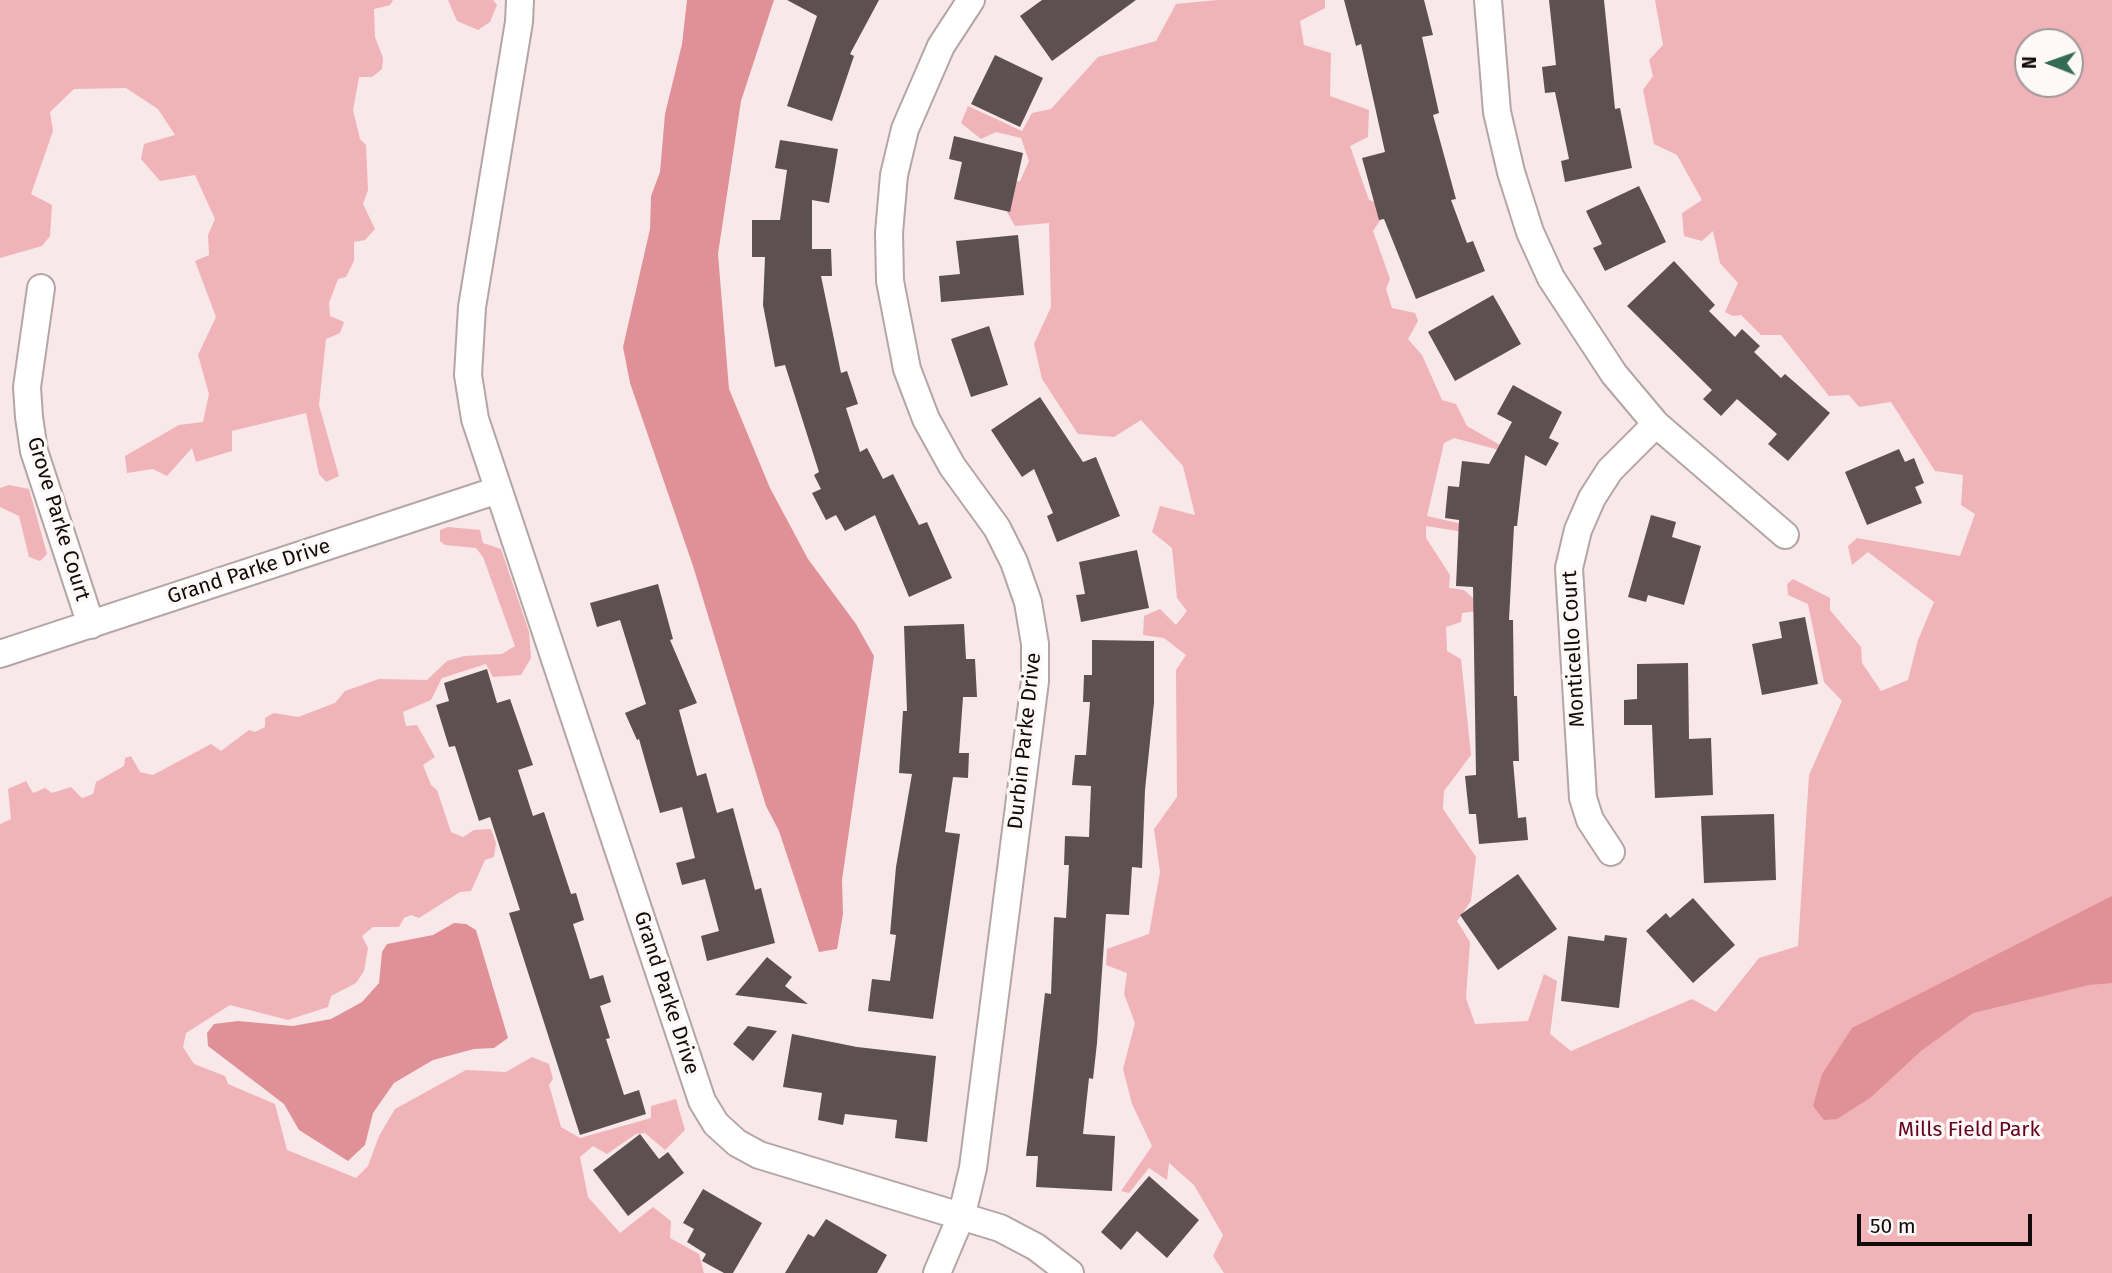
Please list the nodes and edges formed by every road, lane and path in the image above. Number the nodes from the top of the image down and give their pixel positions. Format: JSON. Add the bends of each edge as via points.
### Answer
{"nodes":[{"id":1,"x":520,"y":0,"type":"edge"},
{"id":2,"x":971,"y":0,"type":"edge"},
{"id":3,"x":1488,"y":0,"type":"edge"},
{"id":4,"x":41,"y":288,"type":"dead end"},
{"id":5,"x":1656,"y":424,"type":"junction"},
{"id":6,"x":498,"y":490,"type":"junction"},
{"id":7,"x":1785,"y":535,"type":"dead end"},
{"id":8,"x":90,"y":625,"type":"junction"},
{"id":9,"x":0,"y":654,"type":"edge"},
{"id":10,"x":1611,"y":852,"type":"dead end"},
{"id":11,"x":962,"y":1214,"type":"junction"},
{"id":12,"x":937,"y":1273,"type":"edge"},
{"id":13,"x":1070,"y":1273,"type":"edge"}],
"edges":[{"from":1,"to":6,"type":"street","name":"Grand Parke Drive","via":[[470,335],[468,376],[475,419]]},
{"from":2,"to":11,"type":"street","name":"Durbin Parke Drive","via":[[941,46],[905,129],[894,175],[889,233],[890,281],[907,369],[926,419],[952,466],[997,528],[1014,562],[1028,602],[1035,644],[1035,681],[973,1168]]},
{"from":3,"to":5,"type":"street","via":[[1497,112],[1530,232],[1576,320]]},
{"from":4,"to":8,"type":"street","name":"Grove Parke Court","via":[[27,387],[29,417],[34,451]]},
{"from":5,"to":7,"type":"street"},
{"from":5,"to":10,"type":"street","name":"Monticello Court","via":[[1611,470],[1592,498],[1569,568],[1583,798],[1590,820]]},
{"from":6,"to":8,"type":"street","name":"Grand Parke Drive"},
{"from":6,"to":11,"type":"street","name":"Grand Parke Drive","via":[[702,1101],[716,1124],[759,1155]]},
{"from":8,"to":9,"type":"street","name":"Grand Parke Drive"},
{"from":11,"to":12,"type":"street","name":"Durbin Parke Drive"},
{"from":11,"to":13,"type":"street","name":"Grand Parke Drive","via":[[1036,1247]]}]}
